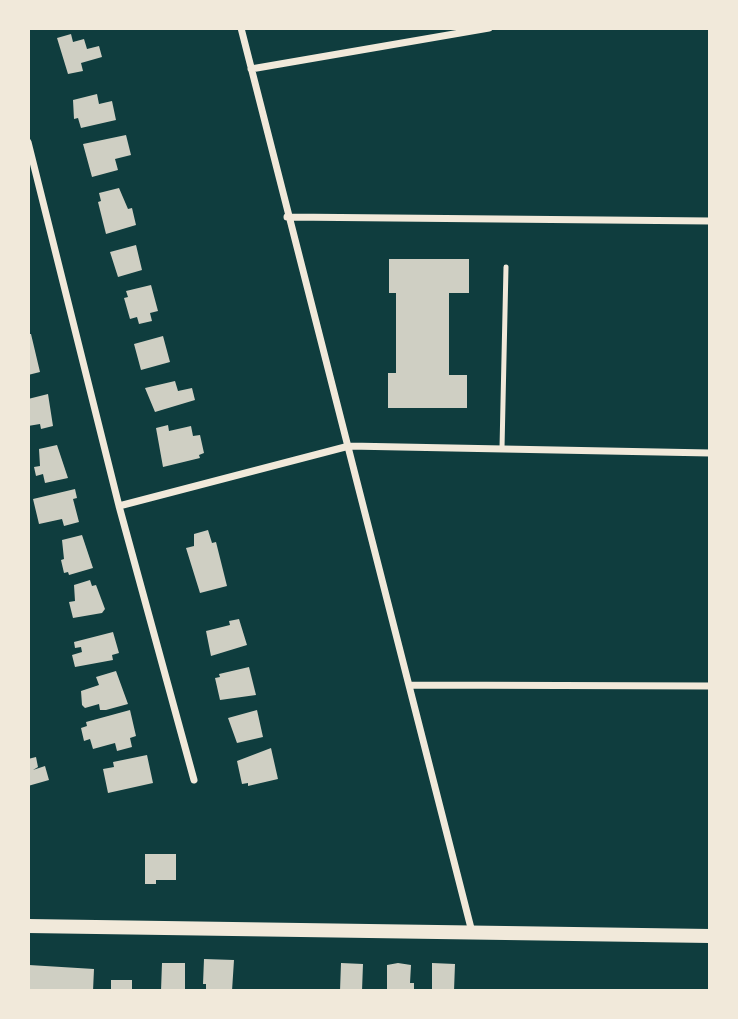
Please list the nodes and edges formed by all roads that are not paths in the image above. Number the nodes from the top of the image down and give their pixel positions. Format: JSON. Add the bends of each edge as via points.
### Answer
{"nodes":[{"id":1,"x":241,"y":28,"type":"edge"},
{"id":2,"x":489,"y":28,"type":"edge"},
{"id":3,"x":251,"y":69,"type":"junction"},
{"id":4,"x":28,"y":142,"type":"edge"},
{"id":5,"x":287,"y":217,"type":"junction"},
{"id":6,"x":710,"y":221,"type":"edge"},
{"id":7,"x":506,"y":267,"type":"dead end"},
{"id":8,"x":349,"y":446,"type":"junction"},
{"id":9,"x":502,"y":448,"type":"junction"},
{"id":10,"x":710,"y":453,"type":"edge"},
{"id":11,"x":119,"y":506,"type":"junction"},
{"id":12,"x":411,"y":685,"type":"junction"},
{"id":13,"x":710,"y":686,"type":"edge"},
{"id":14,"x":194,"y":780,"type":"dead end"},
{"id":15,"x":28,"y":926,"type":"edge"},
{"id":16,"x":472,"y":932,"type":"junction"},
{"id":17,"x":710,"y":936,"type":"edge"}],
"edges":[{"from":1,"to":3,"type":"street"},
{"from":2,"to":3,"type":"street"},
{"from":3,"to":5,"type":"street"},
{"from":4,"to":11,"type":"street"},
{"from":5,"to":6,"type":"street"},
{"from":5,"to":8,"type":"street"},
{"from":7,"to":9,"type":"lane"},
{"from":8,"to":9,"type":"street"},
{"from":8,"to":11,"type":"street"},
{"from":8,"to":12,"type":"street"},
{"from":9,"to":10,"type":"street"},
{"from":11,"to":14,"type":"street"},
{"from":12,"to":13,"type":"street"},
{"from":12,"to":16,"type":"street"},
{"from":15,"to":16,"type":"main road"},
{"from":16,"to":17,"type":"main road"}]}
